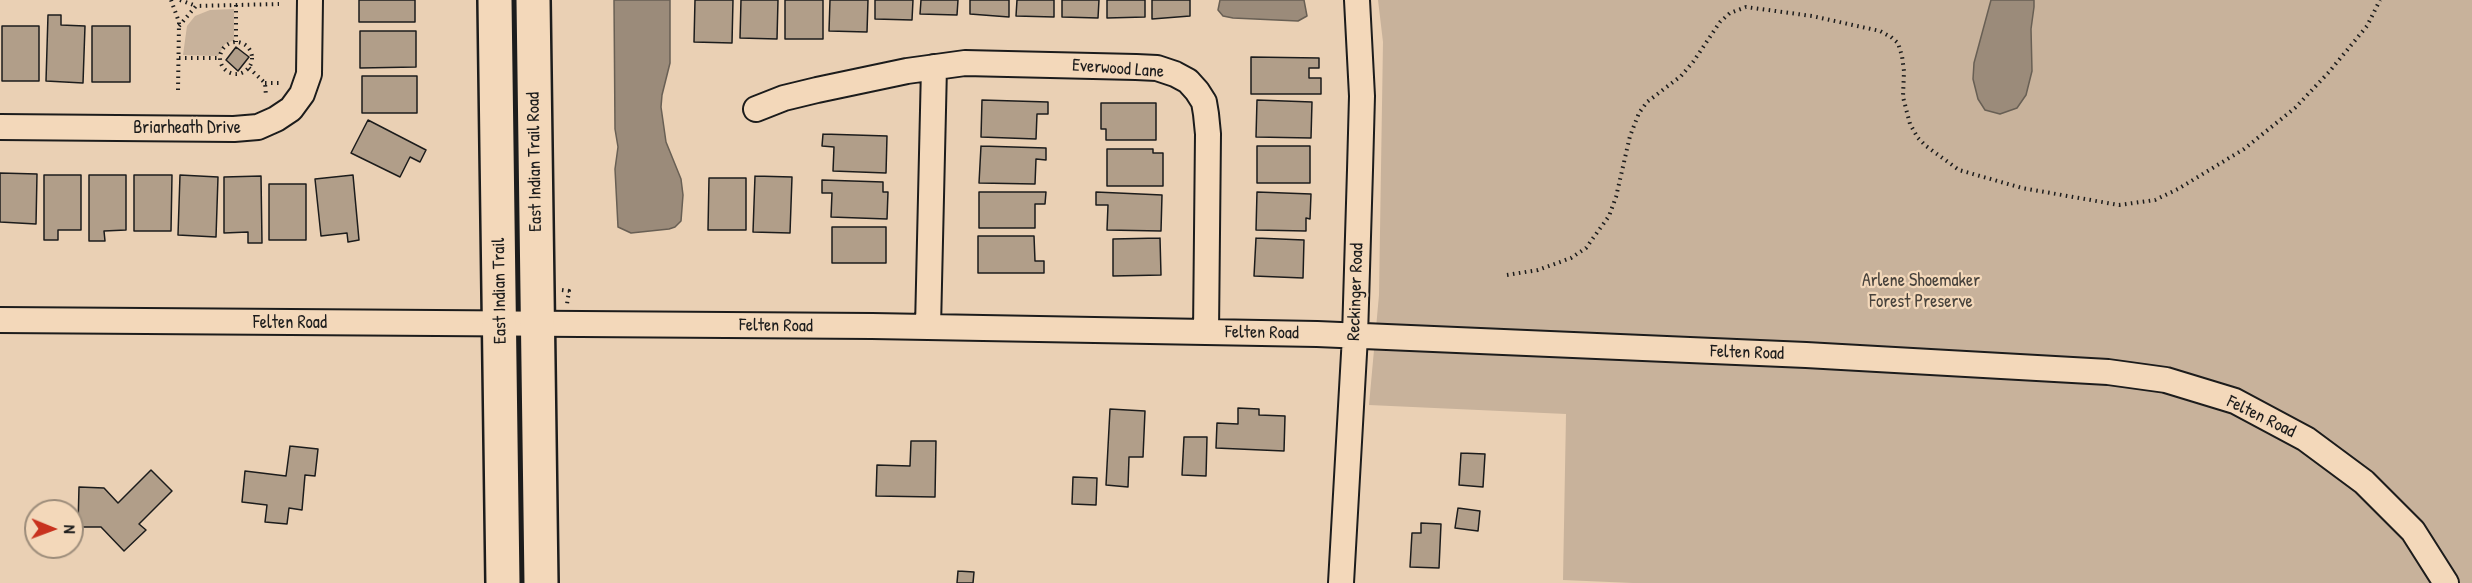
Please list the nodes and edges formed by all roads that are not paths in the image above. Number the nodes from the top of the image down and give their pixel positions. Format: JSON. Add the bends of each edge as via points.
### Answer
{"nodes":[{"id":1,"x":310,"y":0,"type":"edge"},
{"id":2,"x":495,"y":0,"type":"edge"},
{"id":3,"x":533,"y":0,"type":"edge"},
{"id":4,"x":1357,"y":0,"type":"edge"},
{"id":5,"x":934,"y":67,"type":"junction"},
{"id":6,"x":756,"y":109,"type":"dead end"},
{"id":7,"x":0,"y":127,"type":"edge"},
{"id":8,"x":0,"y":320,"type":"edge"},
{"id":9,"x":501,"y":324,"type":"junction"},
{"id":10,"x":537,"y":324,"type":"junction"},
{"id":11,"x":928,"y":327,"type":"junction"},
{"id":12,"x":1206,"y":332,"type":"junction"},
{"id":13,"x":1355,"y":336,"type":"junction"},
{"id":14,"x":503,"y":583,"type":"edge"},
{"id":15,"x":541,"y":583,"type":"edge"},
{"id":16,"x":1341,"y":583,"type":"edge"},
{"id":17,"x":2446,"y":583,"type":"edge"}],
"edges":[{"from":1,"to":7,"type":"street","name":"Briarheath Drive","via":[[309,74],[302,94],[276,120],[258,127],[234,129]]},
{"from":2,"to":9,"type":"main road","name":"East Indian Trail"},
{"from":3,"to":10,"type":"main road","name":"East Indian Trail Road"},
{"from":4,"to":13,"type":"street","name":"Reckinger Road","via":[[1362,96]]},
{"from":5,"to":6,"type":"street","name":"Everwood Lane","via":[[817,90]]},
{"from":5,"to":11,"type":"street"},
{"from":5,"to":12,"type":"street","name":"Everwood Lane","via":[[965,63],[1136,66],[1156,68],[1188,81],[1203,102],[1208,134]]},
{"from":8,"to":9,"type":"street","name":"Felten Road"},
{"from":9,"to":10,"type":"street","name":"Felten Road"},
{"from":9,"to":14,"type":"main road","name":"East Indian Trail"},
{"from":10,"to":11,"type":"street","name":"Felten Road"},
{"from":10,"to":15,"type":"main road","name":"East Indian Trail"},
{"from":11,"to":12,"type":"street","name":"Felten Road"},
{"from":12,"to":13,"type":"street","name":"Felten Road"},
{"from":13,"to":16,"type":"street","name":"Reckinger Road"},
{"from":13,"to":17,"type":"street","name":"Felten Road","via":[[1806,355],[2108,372],[2166,380],[2235,401],[2306,439],[2364,482],[2414,531]]}]}
